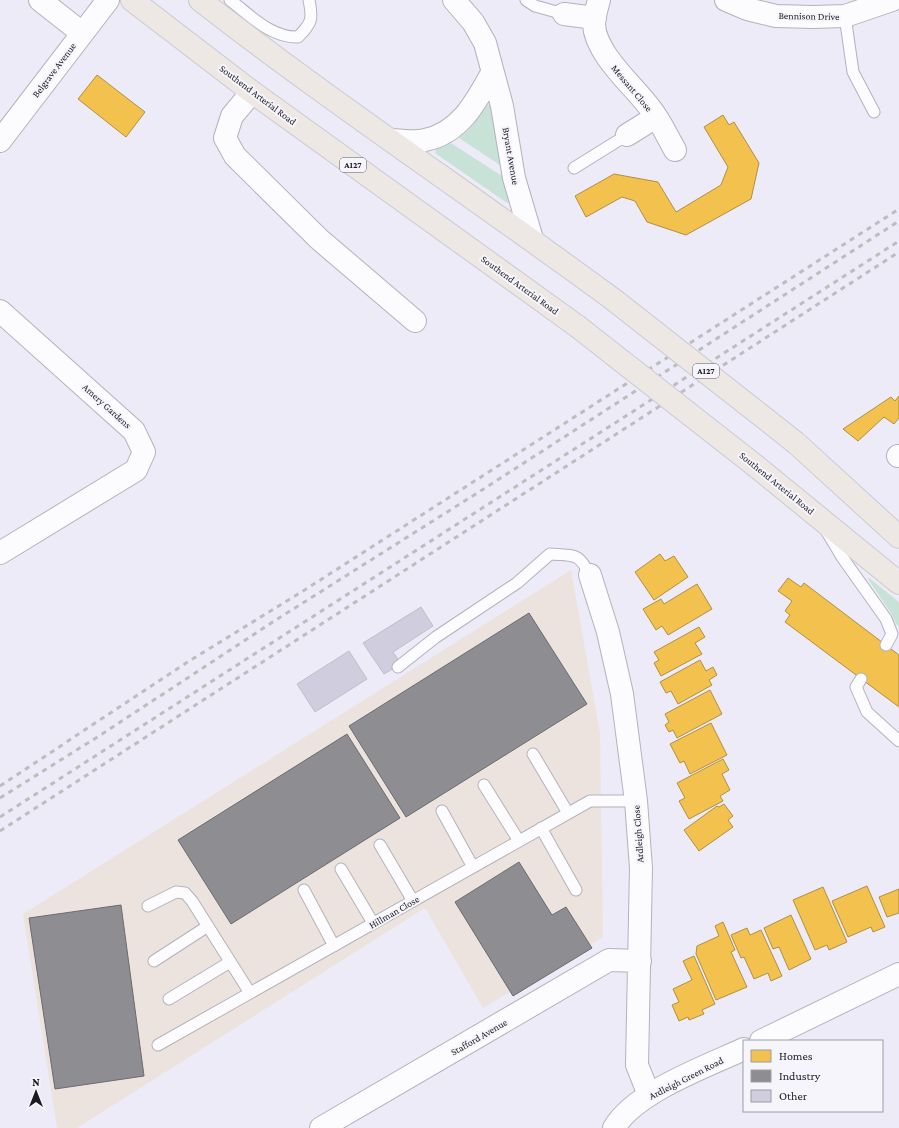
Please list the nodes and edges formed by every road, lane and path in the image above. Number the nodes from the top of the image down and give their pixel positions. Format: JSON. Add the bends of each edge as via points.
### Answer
{"nodes":[{"id":1,"x":40,"y":0,"type":"edge"},
{"id":2,"x":108,"y":0,"type":"edge"},
{"id":3,"x":132,"y":0,"type":"edge"},
{"id":4,"x":200,"y":0,"type":"edge"},
{"id":5,"x":230,"y":0,"type":"edge"},
{"id":6,"x":309,"y":0,"type":"edge"},
{"id":7,"x":454,"y":0,"type":"edge"},
{"id":8,"x":526,"y":0,"type":"edge"},
{"id":9,"x":726,"y":0,"type":"edge"},
{"id":10,"x":892,"y":0,"type":"edge"},
{"id":11,"x":597,"y":9,"type":"edge"},
{"id":12,"x":564,"y":14,"type":"joint"},
{"id":13,"x":844,"y":16,"type":"junction"},
{"id":14,"x":82,"y":33,"type":"junction"},
{"id":15,"x":492,"y":73,"type":"junction"},
{"id":16,"x":252,"y":92,"type":"junction"},
{"id":17,"x":874,"y":112,"type":"dead end"},
{"id":18,"x":656,"y":117,"type":"junction"},
{"id":19,"x":627,"y":135,"type":"joint"},
{"id":20,"x":391,"y":140,"type":"junction"},
{"id":21,"x":0,"y":141,"type":"edge"},
{"id":22,"x":675,"y":150,"type":"dead end"},
{"id":23,"x":574,"y":168,"type":"dead end"},
{"id":24,"x":532,"y":239,"type":"junction"},
{"id":25,"x":0,"y":311,"type":"edge"},
{"id":26,"x":415,"y":321,"type":"dead end"},
{"id":27,"x":817,"y":516,"type":"junction"},
{"id":28,"x":899,"y":537,"type":"edge"},
{"id":29,"x":0,"y":553,"type":"edge"},
{"id":30,"x":590,"y":575,"type":"joint"},
{"id":31,"x":899,"y":583,"type":"edge"},
{"id":32,"x":896,"y":634,"type":"edge"},
{"id":33,"x":886,"y":645,"type":"dead end"},
{"id":34,"x":398,"y":667,"type":"dead end"},
{"id":35,"x":861,"y":679,"type":"dead end"},
{"id":36,"x":899,"y":741,"type":"edge"},
{"id":37,"x":533,"y":754,"type":"dead end"},
{"id":38,"x":484,"y":785,"type":"dead end"},
{"id":39,"x":636,"y":801,"type":"junction"},
{"id":40,"x":442,"y":812,"type":"dead end"},
{"id":41,"x":568,"y":813,"type":"junction"},
{"id":42,"x":541,"y":828,"type":"junction"},
{"id":43,"x":519,"y":841,"type":"junction"},
{"id":44,"x":380,"y":845,"type":"dead end"},
{"id":45,"x":473,"y":867,"type":"junction"},
{"id":46,"x":341,"y":868,"type":"dead end"},
{"id":47,"x":304,"y":890,"type":"dead end"},
{"id":48,"x":576,"y":890,"type":"dead end"},
{"id":49,"x":413,"y":901,"type":"junction"},
{"id":50,"x":148,"y":906,"type":"dead end"},
{"id":51,"x":373,"y":923,"type":"junction"},
{"id":52,"x":208,"y":926,"type":"junction"},
{"id":53,"x":334,"y":946,"type":"junction"},
{"id":54,"x":154,"y":961,"type":"dead end"},
{"id":55,"x":640,"y":961,"type":"junction"},
{"id":56,"x":230,"y":962,"type":"junction"},
{"id":57,"x":899,"y":974,"type":"edge"},
{"id":58,"x":250,"y":993,"type":"junction"},
{"id":59,"x":169,"y":999,"type":"dead end"},
{"id":60,"x":763,"y":1040,"type":"edge"},
{"id":61,"x":158,"y":1045,"type":"dead end"},
{"id":62,"x":743,"y":1049,"type":"edge"},
{"id":63,"x":649,"y":1095,"type":"junction"},
{"id":64,"x":321,"y":1128,"type":"edge"},
{"id":65,"x":614,"y":1128,"type":"edge"}],
"edges":[{"from":1,"to":14,"type":"street"},
{"from":2,"to":14,"type":"street","name":"Belgrave Avenue"},
{"from":3,"to":16,"type":"highway","name":"Southend Arterial Road","number":"A127"},
{"from":4,"to":20,"type":"highway","number":"A127","via":[[269,54]]},
{"from":5,"to":6,"type":"lane","via":[[262,24],[287,38],[298,37],[310,25],[312,15]]},
{"from":7,"to":15,"type":"street","name":"Bryant Avenue","via":[[473,22],[485,42]]},
{"from":8,"to":12,"type":"lane","via":[[548,11]]},
{"from":9,"to":13,"type":"street","name":"Bennison Drive","via":[[747,9],[776,16]]},
{"from":10,"to":13,"type":"street","name":"Bennison Drive"},
{"from":11,"to":12,"type":"street"},
{"from":11,"to":18,"type":"street","name":"Messant Close","via":[[594,26],[608,58]]},
{"from":13,"to":17,"type":"lane","via":[[853,72]]},
{"from":14,"to":21,"type":"street","name":"Belgrave Avenue"},
{"from":15,"to":20,"type":"street","via":[[466,117],[444,133],[424,141]]},
{"from":15,"to":24,"type":"street","name":"Bryant Avenue","via":[[502,106],[514,178]]},
{"from":16,"to":26,"type":"street","via":[[232,116],[225,138],[235,156],[319,239]]},
{"from":16,"to":27,"type":"highway","name":"Southend Arterial Road","number":"A127","bridge":true,"via":[[577,326]]},
{"from":18,"to":19,"type":"street"},
{"from":18,"to":22,"type":"street","name":"Messant Close"},
{"from":19,"to":23,"type":"lane"},
{"from":20,"to":24,"type":"highway","number":"A127"},
{"from":24,"to":28,"type":"highway","number":"A127","bridge":true,"via":[[796,442]]},
{"from":25,"to":29,"type":"street","name":"Amery Gardens","via":[[134,431],[144,452],[136,470]]},
{"from":27,"to":31,"type":"highway","name":"Southend Arterial Road","number":"A127"},
{"from":27,"to":32,"type":"lane","via":[[842,557]]},
{"from":30,"to":34,"type":"lane","via":[[582,560],[573,556],[550,554],[517,583]]},
{"from":30,"to":39,"type":"street","name":"Ardleigh Close","via":[[608,632],[622,694]]},
{"from":32,"to":33,"type":"lane"},
{"from":35,"to":36,"type":"lane","via":[[856,687],[867,712]]},
{"from":37,"to":41,"type":"lane"},
{"from":38,"to":43,"type":"lane"},
{"from":39,"to":41,"type":"lane","name":"Hillman Close","via":[[590,801]]},
{"from":39,"to":55,"type":"street","name":"Ardleigh Close","via":[[641,868]]},
{"from":40,"to":45,"type":"lane"},
{"from":41,"to":42,"type":"lane","name":"Hillman Close"},
{"from":42,"to":43,"type":"lane","name":"Hillman Close"},
{"from":42,"to":48,"type":"lane"},
{"from":43,"to":45,"type":"lane","name":"Hillman Close"},
{"from":44,"to":49,"type":"lane"},
{"from":45,"to":49,"type":"lane","name":"Hillman Close"},
{"from":46,"to":51,"type":"lane"},
{"from":47,"to":53,"type":"lane"},
{"from":49,"to":51,"type":"lane","name":"Hillman Close"},
{"from":50,"to":52,"type":"lane","via":[[176,892],[185,893]]},
{"from":51,"to":53,"type":"lane","name":"Hillman Close"},
{"from":52,"to":54,"type":"lane"},
{"from":52,"to":56,"type":"lane"},
{"from":53,"to":58,"type":"lane","name":"Hillman Close"},
{"from":55,"to":63,"type":"street","name":"Ardleigh Close","via":[[636,1065]]},
{"from":55,"to":64,"type":"street","name":"Stafford Avenue","via":[[609,960]]},
{"from":56,"to":58,"type":"lane"},
{"from":56,"to":59,"type":"lane"},
{"from":57,"to":60,"type":"street"},
{"from":58,"to":61,"type":"lane","name":"Hillman Close"},
{"from":62,"to":63,"type":"street","name":"Ardleigh Green Road"},
{"from":63,"to":65,"type":"street","name":"Ardleigh Green Road","via":[[619,1119]]}]}
